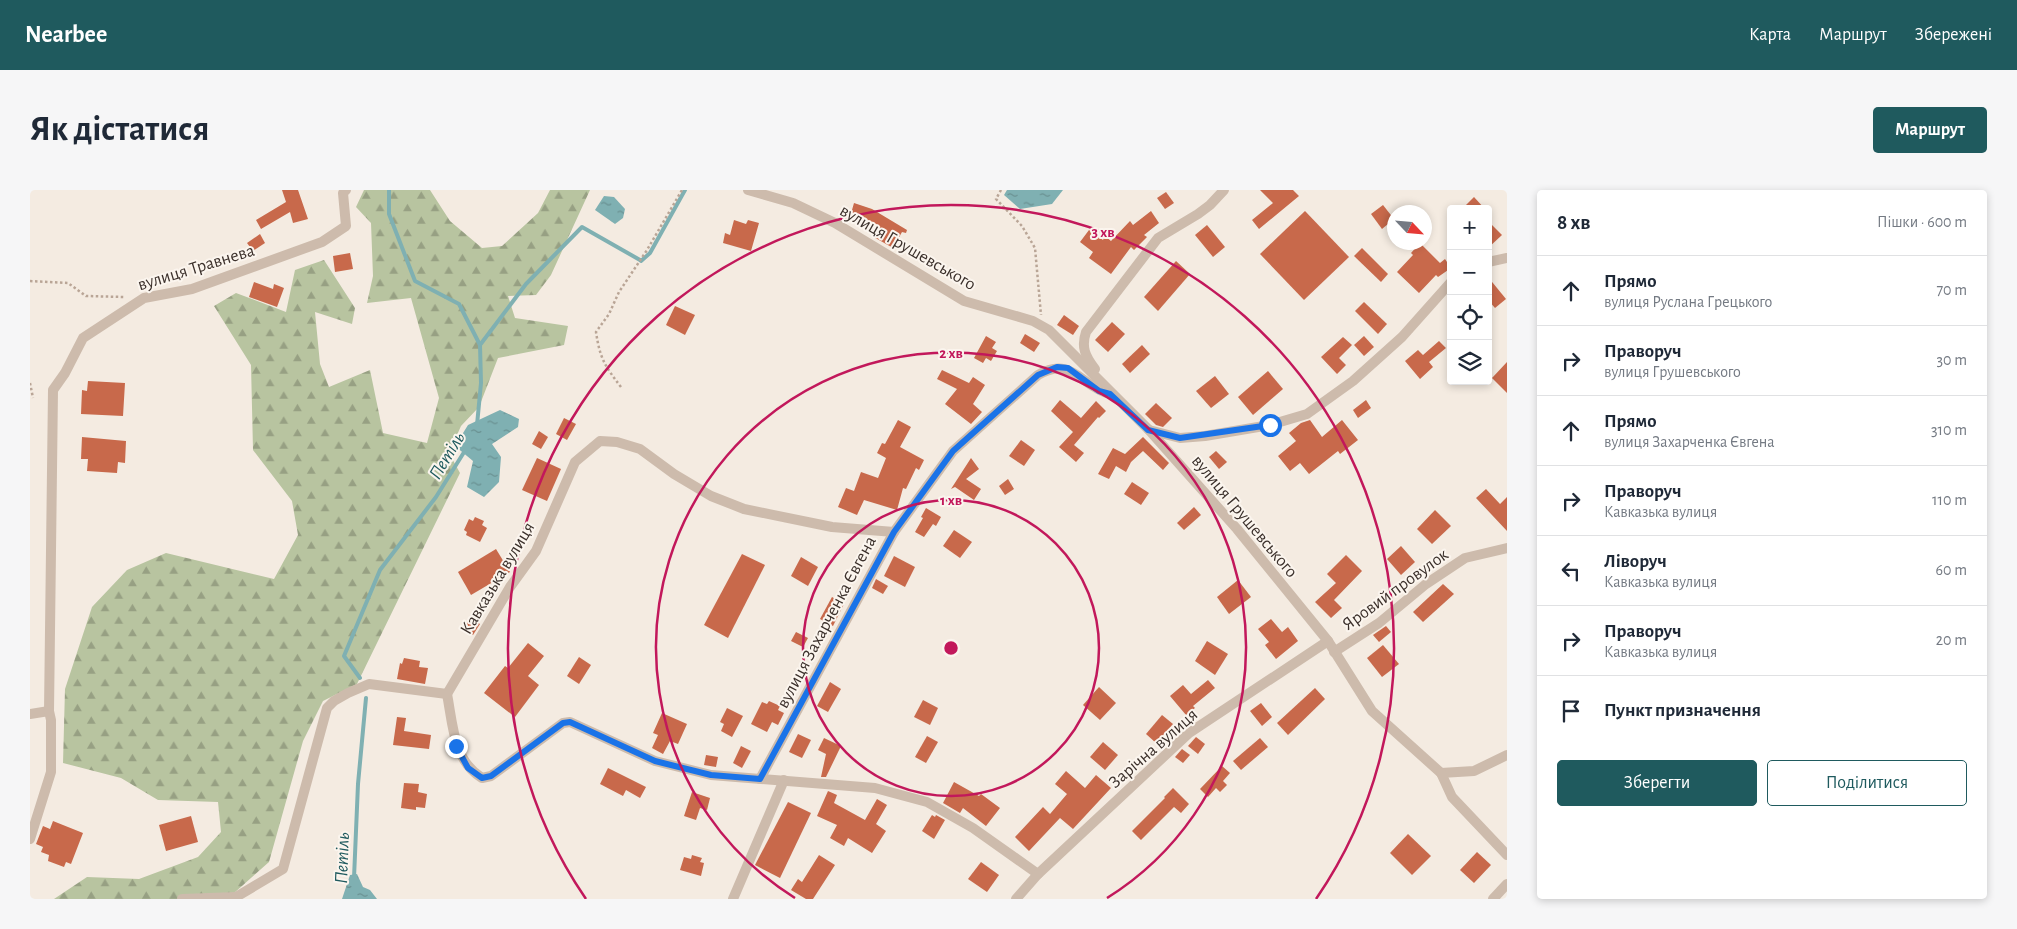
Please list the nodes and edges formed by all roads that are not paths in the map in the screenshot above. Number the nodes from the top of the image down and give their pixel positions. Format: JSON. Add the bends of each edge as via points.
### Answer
{"nodes":[{"id":1,"x":346,"y":190,"type":"edge"},
{"id":2,"x":748,"y":190,"type":"edge"},
{"id":3,"x":1224,"y":190,"type":"edge"},
{"id":4,"x":1507,"y":258,"type":"edge"},
{"id":5,"x":1492,"y":261,"type":"edge"},
{"id":6,"x":1447,"y":286,"type":"edge"},
{"id":7,"x":1110,"y":394,"type":"junction"},
{"id":8,"x":1148,"y":430,"type":"junction"},
{"id":9,"x":894,"y":532,"type":"junction"},
{"id":10,"x":1507,"y":548,"type":"edge"},
{"id":11,"x":1328,"y":641,"type":"junction"},
{"id":12,"x":1334,"y":652,"type":"junction"},
{"id":13,"x":447,"y":694,"type":"junction"},
{"id":14,"x":49,"y":711,"type":"junction"},
{"id":15,"x":30,"y":714,"type":"edge"},
{"id":16,"x":1507,"y":755,"type":"edge"},
{"id":17,"x":1441,"y":773,"type":"junction"},
{"id":18,"x":760,"y":779,"type":"junction"},
{"id":19,"x":784,"y":780,"type":"junction"},
{"id":20,"x":30,"y":839,"type":"edge"},
{"id":21,"x":1507,"y":855,"type":"edge"},
{"id":22,"x":1038,"y":874,"type":"junction"},
{"id":23,"x":1507,"y":884,"type":"edge"},
{"id":24,"x":236,"y":898,"type":"edge"},
{"id":25,"x":182,"y":899,"type":"edge"},
{"id":26,"x":733,"y":899,"type":"edge"},
{"id":27,"x":1016,"y":899,"type":"edge"},
{"id":28,"x":1493,"y":899,"type":"edge"}],
"edges":[{"from":1,"to":14,"type":"street","name":"вулиця Травнева","via":[[343,193],[346,226],[322,242],[192,289],[144,298],[83,338],[53,390]]},
{"from":2,"to":7,"type":"street","name":"вулиця Грушевського","via":[[793,203],[835,224],[964,301],[1026,318],[1042,326]]},
{"from":3,"to":7,"type":"street","via":[[1204,209],[1158,238],[1086,332],[1083,350]]},
{"from":4,"to":5,"type":"street"},
{"from":6,"to":8,"type":"street","via":[[1402,336],[1354,381],[1307,414],[1270,425],[1197,437],[1180,438]]},
{"from":7,"to":8,"type":"street","name":"вулиця Грушевського"},
{"from":7,"to":9,"type":"street","name":"вулиця Захарченка Євгена","via":[[1099,391],[1068,368],[1057,367],[1038,375],[953,451]]},
{"from":8,"to":11,"type":"street","name":"вулиця Грушевського","via":[[1237,529]]},
{"from":9,"to":13,"type":"street","name":"Кавказька вулиця","via":[[832,527],[744,509],[711,496],[640,450],[617,442],[600,441],[575,462],[536,551],[510,587]]},
{"from":9,"to":18,"type":"street","name":"вулиця Захарченка Євгена"},
{"from":10,"to":12,"type":"street","name":"Яровий провулок","via":[[1465,558]]},
{"from":11,"to":12,"type":"street","name":"вулиця Грушевського"},
{"from":11,"to":22,"type":"street","name":"Зарічна вулиця","via":[[1189,733]]},
{"from":12,"to":17,"type":"street","name":"вулиця Грушевського","via":[[1372,711]]},
{"from":13,"to":18,"type":"street","via":[[456,746],[468,768],[482,778],[491,776],[563,723],[570,722],[655,761],[711,775]]},
{"from":13,"to":24,"type":"street","via":[[369,684],[334,701],[327,708],[283,869]]},
{"from":14,"to":15,"type":"street"},
{"from":14,"to":20,"type":"street","name":"вулиця Травнева","via":[[51,772]]},
{"from":16,"to":17,"type":"street","via":[[1474,771]]},
{"from":17,"to":21,"type":"street","via":[[1452,797]]},
{"from":18,"to":19,"type":"street"},
{"from":19,"to":22,"type":"street","via":[[875,788],[927,802],[973,828]]},
{"from":19,"to":26,"type":"street"},
{"from":22,"to":27,"type":"street","name":"Зарічна вулиця"},
{"from":23,"to":28,"type":"street"},
{"from":24,"to":25,"type":"street"}]}
